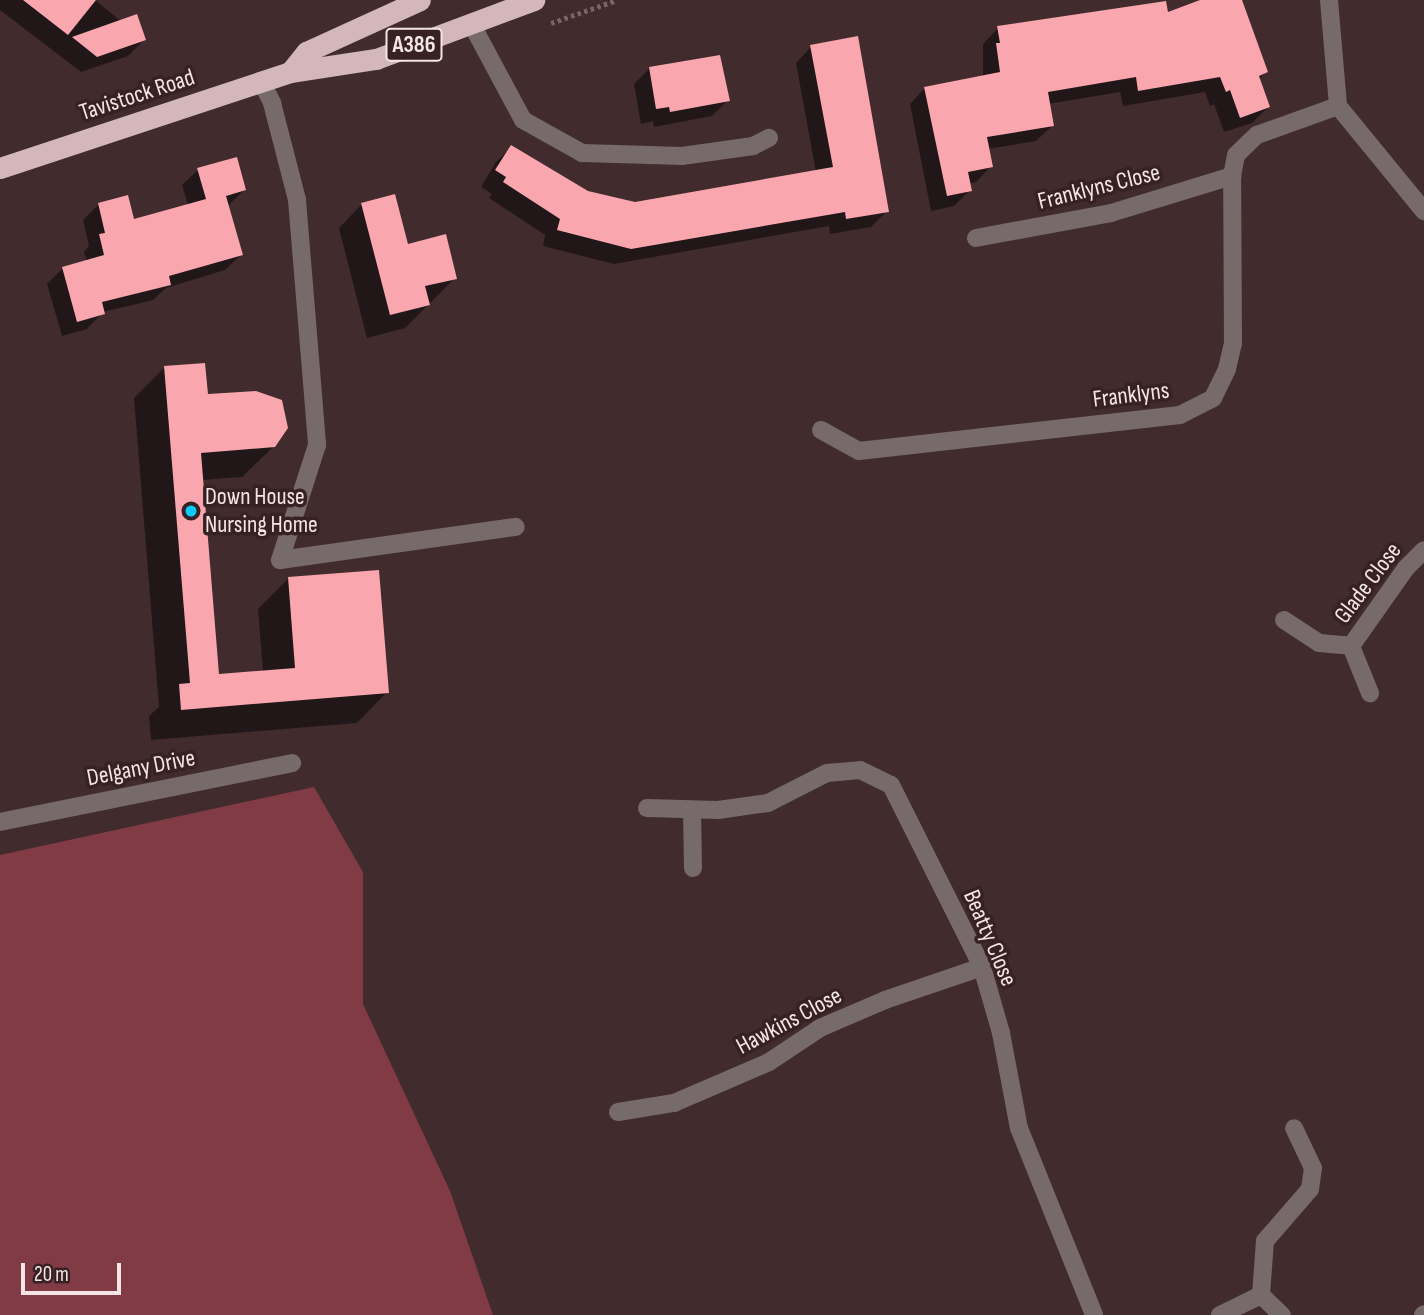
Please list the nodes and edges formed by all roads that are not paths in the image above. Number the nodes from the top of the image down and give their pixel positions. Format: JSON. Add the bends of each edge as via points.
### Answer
{"nodes":[{"id":1,"x":420,"y":0,"type":"edge"},
{"id":2,"x":534,"y":0,"type":"edge"},
{"id":3,"x":1329,"y":0,"type":"edge"},
{"id":4,"x":471,"y":23,"type":"junction"},
{"id":5,"x":290,"y":72,"type":"junction"},
{"id":6,"x":261,"y":81,"type":"junction"},
{"id":7,"x":1338,"y":106,"type":"junction"},
{"id":8,"x":769,"y":138,"type":"dead end"},
{"id":9,"x":0,"y":168,"type":"edge"},
{"id":10,"x":1232,"y":176,"type":"junction"},
{"id":11,"x":1424,"y":211,"type":"edge"},
{"id":12,"x":976,"y":238,"type":"dead end"},
{"id":13,"x":821,"y":430,"type":"dead end"},
{"id":14,"x":516,"y":527,"type":"dead end"},
{"id":15,"x":1424,"y":550,"type":"edge"},
{"id":16,"x":1284,"y":620,"type":"dead end"},
{"id":17,"x":1351,"y":646,"type":"junction"},
{"id":18,"x":1370,"y":693,"type":"dead end"},
{"id":19,"x":292,"y":764,"type":"dead end"},
{"id":20,"x":647,"y":808,"type":"dead end"},
{"id":21,"x":692,"y":810,"type":"junction"},
{"id":22,"x":0,"y":822,"type":"edge"},
{"id":23,"x":693,"y":868,"type":"dead end"},
{"id":24,"x":982,"y":967,"type":"junction"},
{"id":25,"x":618,"y":1112,"type":"dead end"},
{"id":26,"x":1294,"y":1128,"type":"dead end"},
{"id":27,"x":1261,"y":1295,"type":"junction"},
{"id":28,"x":1094,"y":1315,"type":"edge"},
{"id":29,"x":1220,"y":1315,"type":"edge"},
{"id":30,"x":1282,"y":1315,"type":"edge"}],
"edges":[{"from":1,"to":5,"type":"highway","name":"Tavistock Road","number":"A386","via":[[306,52]]},
{"from":2,"to":4,"type":"highway","name":"Tavistock Road","number":"A386"},
{"from":3,"to":7,"type":"street"},
{"from":4,"to":5,"type":"highway","name":"Tavistock Road","number":"A386","via":[[376,60]]},
{"from":4,"to":8,"type":"street","via":[[523,120],[582,153],[682,156],[753,146]]},
{"from":5,"to":6,"type":"highway","name":"Tavistock Road","number":"A386"},
{"from":6,"to":9,"type":"highway","name":"Tavistock Road","number":"A386"},
{"from":6,"to":14,"type":"street","via":[[272,103],[297,200],[317,445],[280,560]]},
{"from":7,"to":10,"type":"street","name":"Franklyns","via":[[1257,135],[1236,155]]},
{"from":7,"to":11,"type":"street"},
{"from":10,"to":12,"type":"street","name":"Franklyns Close","via":[[1111,214]]},
{"from":10,"to":13,"type":"street","name":"Franklyns","via":[[1233,344],[1213,398],[1180,415],[859,451]]},
{"from":15,"to":17,"type":"street","name":"Glade Close"},
{"from":16,"to":17,"type":"street","name":"Glade Close","via":[[1319,643]]},
{"from":17,"to":18,"type":"street","name":"Glade Close"},
{"from":19,"to":22,"type":"street","name":"Delgany Drive"},
{"from":20,"to":21,"type":"street","name":"Beatty Close"},
{"from":21,"to":23,"type":"street"},
{"from":21,"to":24,"type":"street","name":"Beatty Close","via":[[768,803],[827,773],[860,770],[891,785]]},
{"from":24,"to":25,"type":"street","name":"Hawkins Close","via":[[820,1028],[769,1062],[674,1103]]},
{"from":24,"to":28,"type":"street","name":"Beatty Close","via":[[1001,1033],[1019,1128]]},
{"from":26,"to":27,"type":"street","via":[[1312,1168],[1310,1189],[1265,1241]]},
{"from":27,"to":29,"type":"street"},
{"from":27,"to":30,"type":"street"}]}
